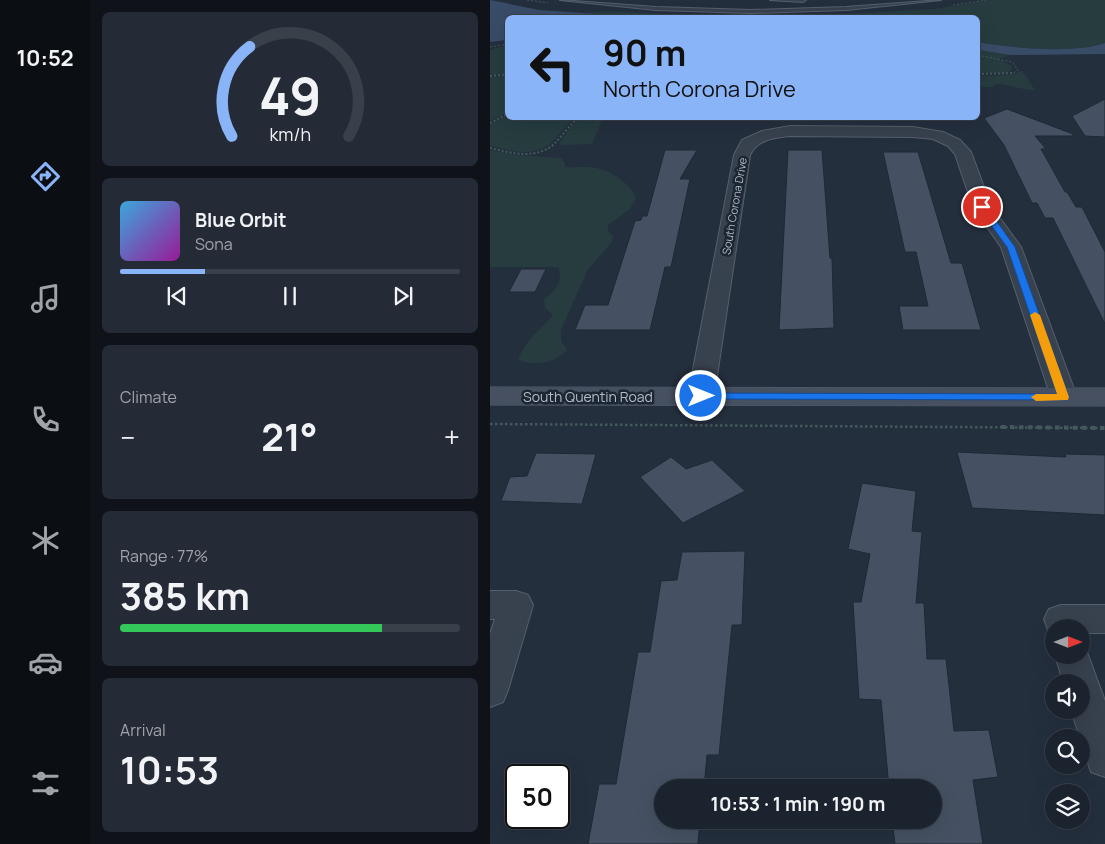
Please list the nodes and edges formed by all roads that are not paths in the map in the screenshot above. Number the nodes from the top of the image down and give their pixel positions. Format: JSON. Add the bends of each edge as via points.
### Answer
{"nodes":[{"id":1,"x":564,"y":0,"type":"edge"},
{"id":2,"x":724,"y":0,"type":"edge"},
{"id":3,"x":773,"y":0,"type":"edge"},
{"id":4,"x":803,"y":0,"type":"edge"},
{"id":5,"x":938,"y":0,"type":"edge"},
{"id":6,"x":922,"y":1,"type":"edge"},
{"id":7,"x":721,"y":10,"type":"junction"},
{"id":8,"x":490,"y":396,"type":"edge"},
{"id":9,"x":701,"y":396,"type":"junction"},
{"id":10,"x":1064,"y":397,"type":"junction"},
{"id":11,"x":1105,"y":397,"type":"edge"},
{"id":12,"x":503,"y":605,"type":"edge"},
{"id":13,"x":1105,"y":619,"type":"edge"},
{"id":14,"x":1090,"y":620,"type":"edge"},
{"id":15,"x":490,"y":690,"type":"edge"},
{"id":16,"x":1090,"y":711,"type":"edge"},
{"id":17,"x":1105,"y":758,"type":"edge"}],
"edges":[{"from":1,"to":7,"type":"lane"},
{"from":2,"to":7,"type":"lane"},
{"from":3,"to":4,"type":"lane"},
{"from":5,"to":6,"type":"lane"},
{"from":6,"to":7,"type":"lane","via":[[828,10]]},
{"from":8,"to":9,"type":"main road","name":"South Quentin Road"},
{"from":9,"to":10,"type":"main road","name":"South Quentin Road"},
{"from":9,"to":10,"type":"street","name":"South Corona Drive","via":[[742,156],[748,143],[767,134],[790,131],[875,131],[937,135],[954,143],[963,152],[982,207],[1011,247]]},
{"from":10,"to":11,"type":"main road","name":"South Quentin Road"},
{"from":12,"to":15,"type":"street"},
{"from":13,"to":14,"type":"street"},
{"from":16,"to":17,"type":"street"}]}
